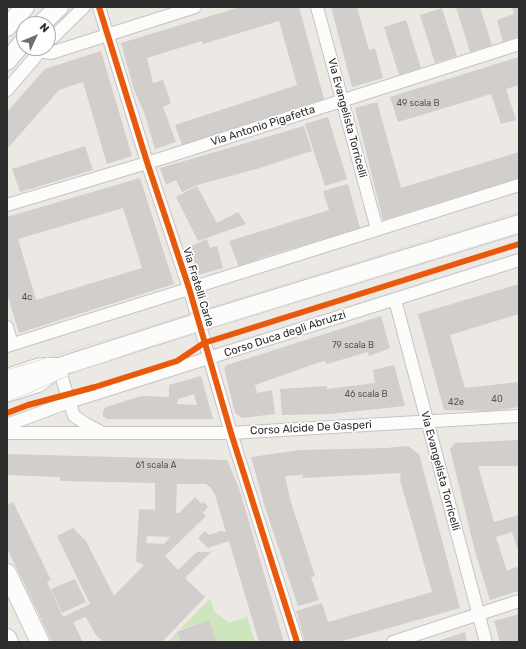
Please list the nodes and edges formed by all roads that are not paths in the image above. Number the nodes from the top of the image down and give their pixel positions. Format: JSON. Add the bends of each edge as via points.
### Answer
{"nodes":[{"id":1,"x":25,"y":7,"type":"edge"},
{"id":2,"x":59,"y":7,"type":"edge"},
{"id":3,"x":84,"y":7,"type":"edge"},
{"id":4,"x":99,"y":7,"type":"edge"},
{"id":5,"x":195,"y":7,"type":"edge"},
{"id":6,"x":317,"y":7,"type":"edge"},
{"id":7,"x":49,"y":16,"type":"edge"},
{"id":8,"x":7,"y":27,"type":"edge"},
{"id":9,"x":56,"y":34,"type":"edge"},
{"id":10,"x":108,"y":34,"type":"junction"},
{"id":11,"x":519,"y":44,"type":"edge"},
{"id":12,"x":16,"y":51,"type":"edge"},
{"id":13,"x":56,"y":51,"type":"edge"},
{"id":14,"x":36,"y":56,"type":"edge"},
{"id":15,"x":7,"y":61,"type":"edge"},
{"id":16,"x":7,"y":90,"type":"edge"},
{"id":17,"x":342,"y":100,"type":"junction"},
{"id":18,"x":147,"y":162,"type":"junction"},
{"id":19,"x":519,"y":185,"type":"edge"},
{"id":20,"x":7,"y":205,"type":"edge"},
{"id":21,"x":519,"y":224,"type":"edge"},
{"id":22,"x":377,"y":229,"type":"junction"},
{"id":23,"x":519,"y":260,"type":"edge"},
{"id":24,"x":189,"y":288,"type":"junction"},
{"id":25,"x":394,"y":300,"type":"junction"},
{"id":26,"x":199,"y":322,"type":"junction"},
{"id":27,"x":7,"y":327,"type":"edge"},
{"id":28,"x":10,"y":345,"type":"edge"},
{"id":29,"x":209,"y":359,"type":"junction"},
{"id":30,"x":60,"y":367,"type":"junction"},
{"id":31,"x":7,"y":378,"type":"edge"},
{"id":32,"x":7,"y":393,"type":"edge"},
{"id":33,"x":69,"y":402,"type":"junction"},
{"id":34,"x":519,"y":416,"type":"edge"},
{"id":35,"x":427,"y":422,"type":"junction"},
{"id":36,"x":7,"y":425,"type":"edge"},
{"id":37,"x":231,"y":432,"type":"junction"},
{"id":38,"x":7,"y":433,"type":"edge"},
{"id":39,"x":102,"y":433,"type":"junction"},
{"id":40,"x":7,"y":573,"type":"edge"},
{"id":41,"x":519,"y":601,"type":"edge"},
{"id":42,"x":479,"y":614,"type":"junction"},
{"id":43,"x":7,"y":638,"type":"edge"},
{"id":44,"x":9,"y":642,"type":"edge"},
{"id":45,"x":40,"y":642,"type":"edge"},
{"id":46,"x":297,"y":642,"type":"edge"},
{"id":47,"x":392,"y":642,"type":"edge"},
{"id":48,"x":486,"y":642,"type":"edge"}],
"edges":[{"from":1,"to":8,"type":"main road"},
{"from":2,"to":7,"type":"main road"},
{"from":3,"to":9,"type":"street"},
{"from":4,"to":10,"type":"street","name":"Via Fratelli Carle"},
{"from":5,"to":10,"type":"street"},
{"from":6,"to":17,"type":"street","name":"Via Evangelista Torricelli"},
{"from":10,"to":13,"type":"street"},
{"from":10,"to":18,"type":"street","name":"Via Fratelli Carle"},
{"from":11,"to":17,"type":"street","name":"Via Antonio Pigafetta"},
{"from":12,"to":15,"type":"main road"},
{"from":14,"to":16,"type":"street"},
{"from":17,"to":18,"type":"street","name":"Via Antonio Pigafetta"},
{"from":17,"to":22,"type":"street","name":"Via Evangelista Torricelli"},
{"from":18,"to":20,"type":"street","name":"Via Antonio Pigafetta"},
{"from":18,"to":24,"type":"street","name":"Via Fratelli Carle"},
{"from":19,"to":22,"type":"street"},
{"from":21,"to":26,"type":"main road"},
{"from":22,"to":24,"type":"street"},
{"from":23,"to":25,"type":"street","name":"Corso Duca degli Abruzzi"},
{"from":24,"to":26,"type":"street","name":"Via Fratelli Carle"},
{"from":24,"to":28,"type":"street"},
{"from":25,"to":29,"type":"street","name":"Corso Duca degli Abruzzi"},
{"from":25,"to":35,"type":"street","name":"Via Evangelista Torricelli"},
{"from":26,"to":29,"type":"street","name":"Via Fratelli Carle"},
{"from":26,"to":30,"type":"main road"},
{"from":27,"to":28,"type":"street"},
{"from":29,"to":33,"type":"street","name":"Corso Duca degli Abruzzi"},
{"from":29,"to":37,"type":"street","name":"Via Fratelli Carle"},
{"from":30,"to":31,"type":"main road","via":[[40,367]]},
{"from":30,"to":32,"type":"main road","via":[[38,383]]},
{"from":30,"to":33,"type":"street"},
{"from":33,"to":36,"type":"street","name":"Corso Duca degli Abruzzi"},
{"from":33,"to":39,"type":"street","via":[[74,416]]},
{"from":34,"to":35,"type":"street","name":"Corso Alcide De Gasperi"},
{"from":35,"to":37,"type":"street","name":"Corso Alcide De Gasperi"},
{"from":35,"to":42,"type":"street","name":"Via Evangelista Torricelli"},
{"from":37,"to":39,"type":"street","name":"Corso Alcide De Gasperi"},
{"from":37,"to":46,"type":"street","name":"Via Fratelli Carle"},
{"from":38,"to":39,"type":"street","name":"Corso Alcide De Gasperi"},
{"from":40,"to":45,"type":"main road"},
{"from":41,"to":42,"type":"street"},
{"from":42,"to":47,"type":"street"},
{"from":42,"to":48,"type":"street","name":"Via Evangelista Torricelli"},
{"from":43,"to":44,"type":"main road"}]}
